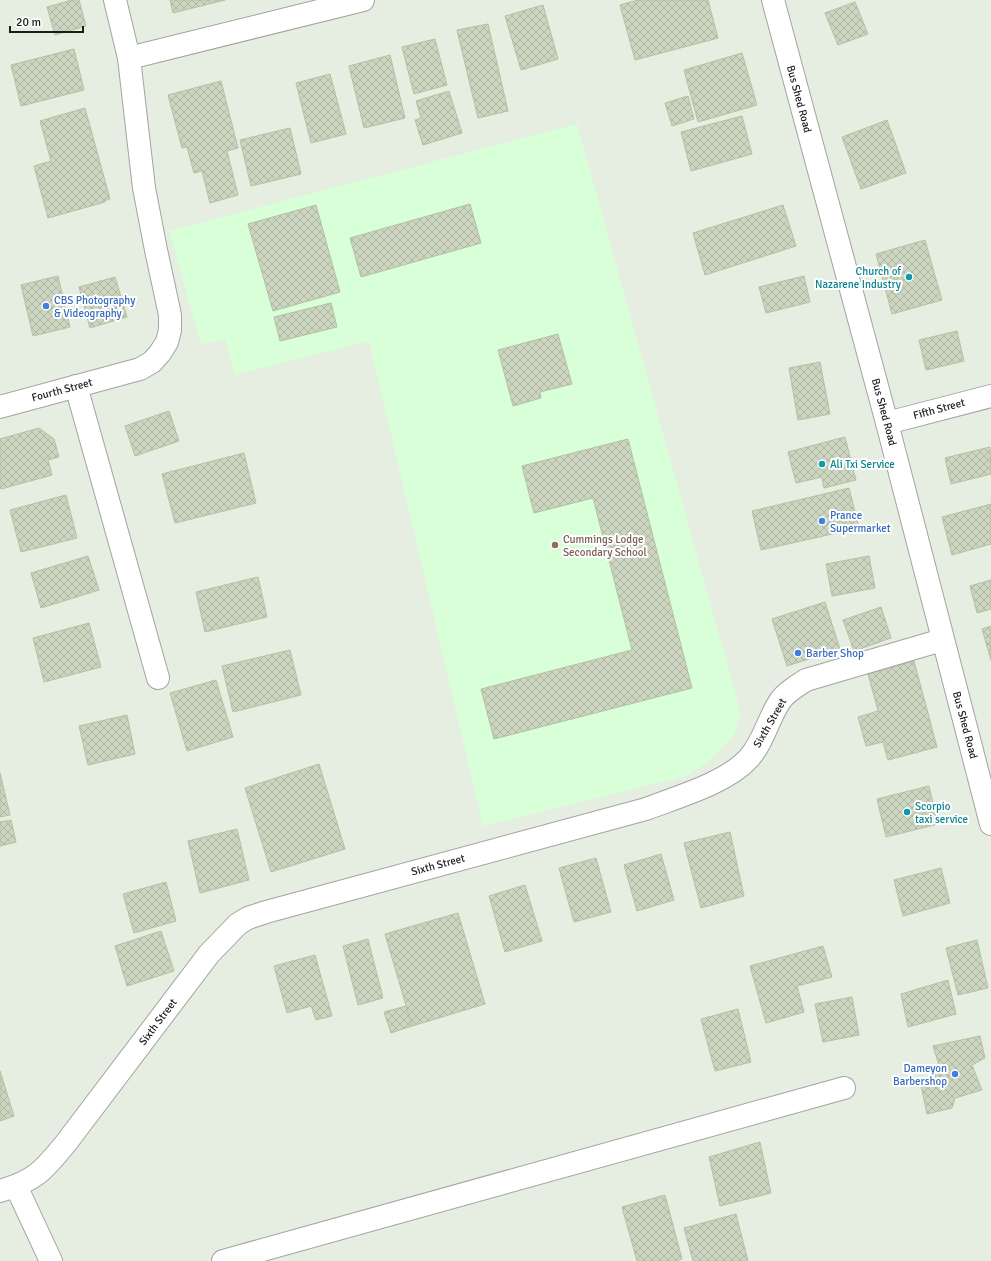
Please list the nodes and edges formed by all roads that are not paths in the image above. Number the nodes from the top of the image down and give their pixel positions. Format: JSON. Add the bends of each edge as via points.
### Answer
{"nodes":[{"id":1,"x":115,"y":0,"type":"edge"},
{"id":2,"x":364,"y":0,"type":"edge"},
{"id":3,"x":773,"y":0,"type":"edge"},
{"id":4,"x":129,"y":58,"type":"junction"},
{"id":5,"x":76,"y":386,"type":"junction"},
{"id":6,"x":991,"y":396,"type":"edge"},
{"id":7,"x":0,"y":407,"type":"edge"},
{"id":8,"x":887,"y":423,"type":"junction"},
{"id":9,"x":942,"y":640,"type":"junction"},
{"id":10,"x":158,"y":678,"type":"dead end"},
{"id":11,"x":991,"y":824,"type":"edge"},
{"id":12,"x":844,"y":1088,"type":"dead end"},
{"id":13,"x":8,"y":1189,"type":"edge"},
{"id":14,"x":51,"y":1261,"type":"edge"},
{"id":15,"x":224,"y":1261,"type":"edge"}],
"edges":[{"from":1,"to":4,"type":"street","name":"Fourth Street"},
{"from":2,"to":4,"type":"street"},
{"from":3,"to":8,"type":"street","name":"Bus Shed Road"},
{"from":4,"to":5,"type":"street","name":"Fourth Street","via":[[144,188],[170,315],[170,330],[167,342],[152,362],[140,369]]},
{"from":5,"to":7,"type":"street","name":"Fourth Street"},
{"from":5,"to":10,"type":"street"},
{"from":6,"to":8,"type":"street","name":"Fifth Street"},
{"from":8,"to":9,"type":"street","name":"Bus Shed Road"},
{"from":9,"to":11,"type":"street","name":"Bus Shed Road"},
{"from":9,"to":13,"type":"street","name":"Sixth Street","via":[[806,680],[780,701],[750,757],[735,771],[680,796],[646,808],[248,918],[238,924],[209,954],[55,1157],[30,1180]]},
{"from":12,"to":15,"type":"street"},
{"from":13,"to":14,"type":"street"}]}
